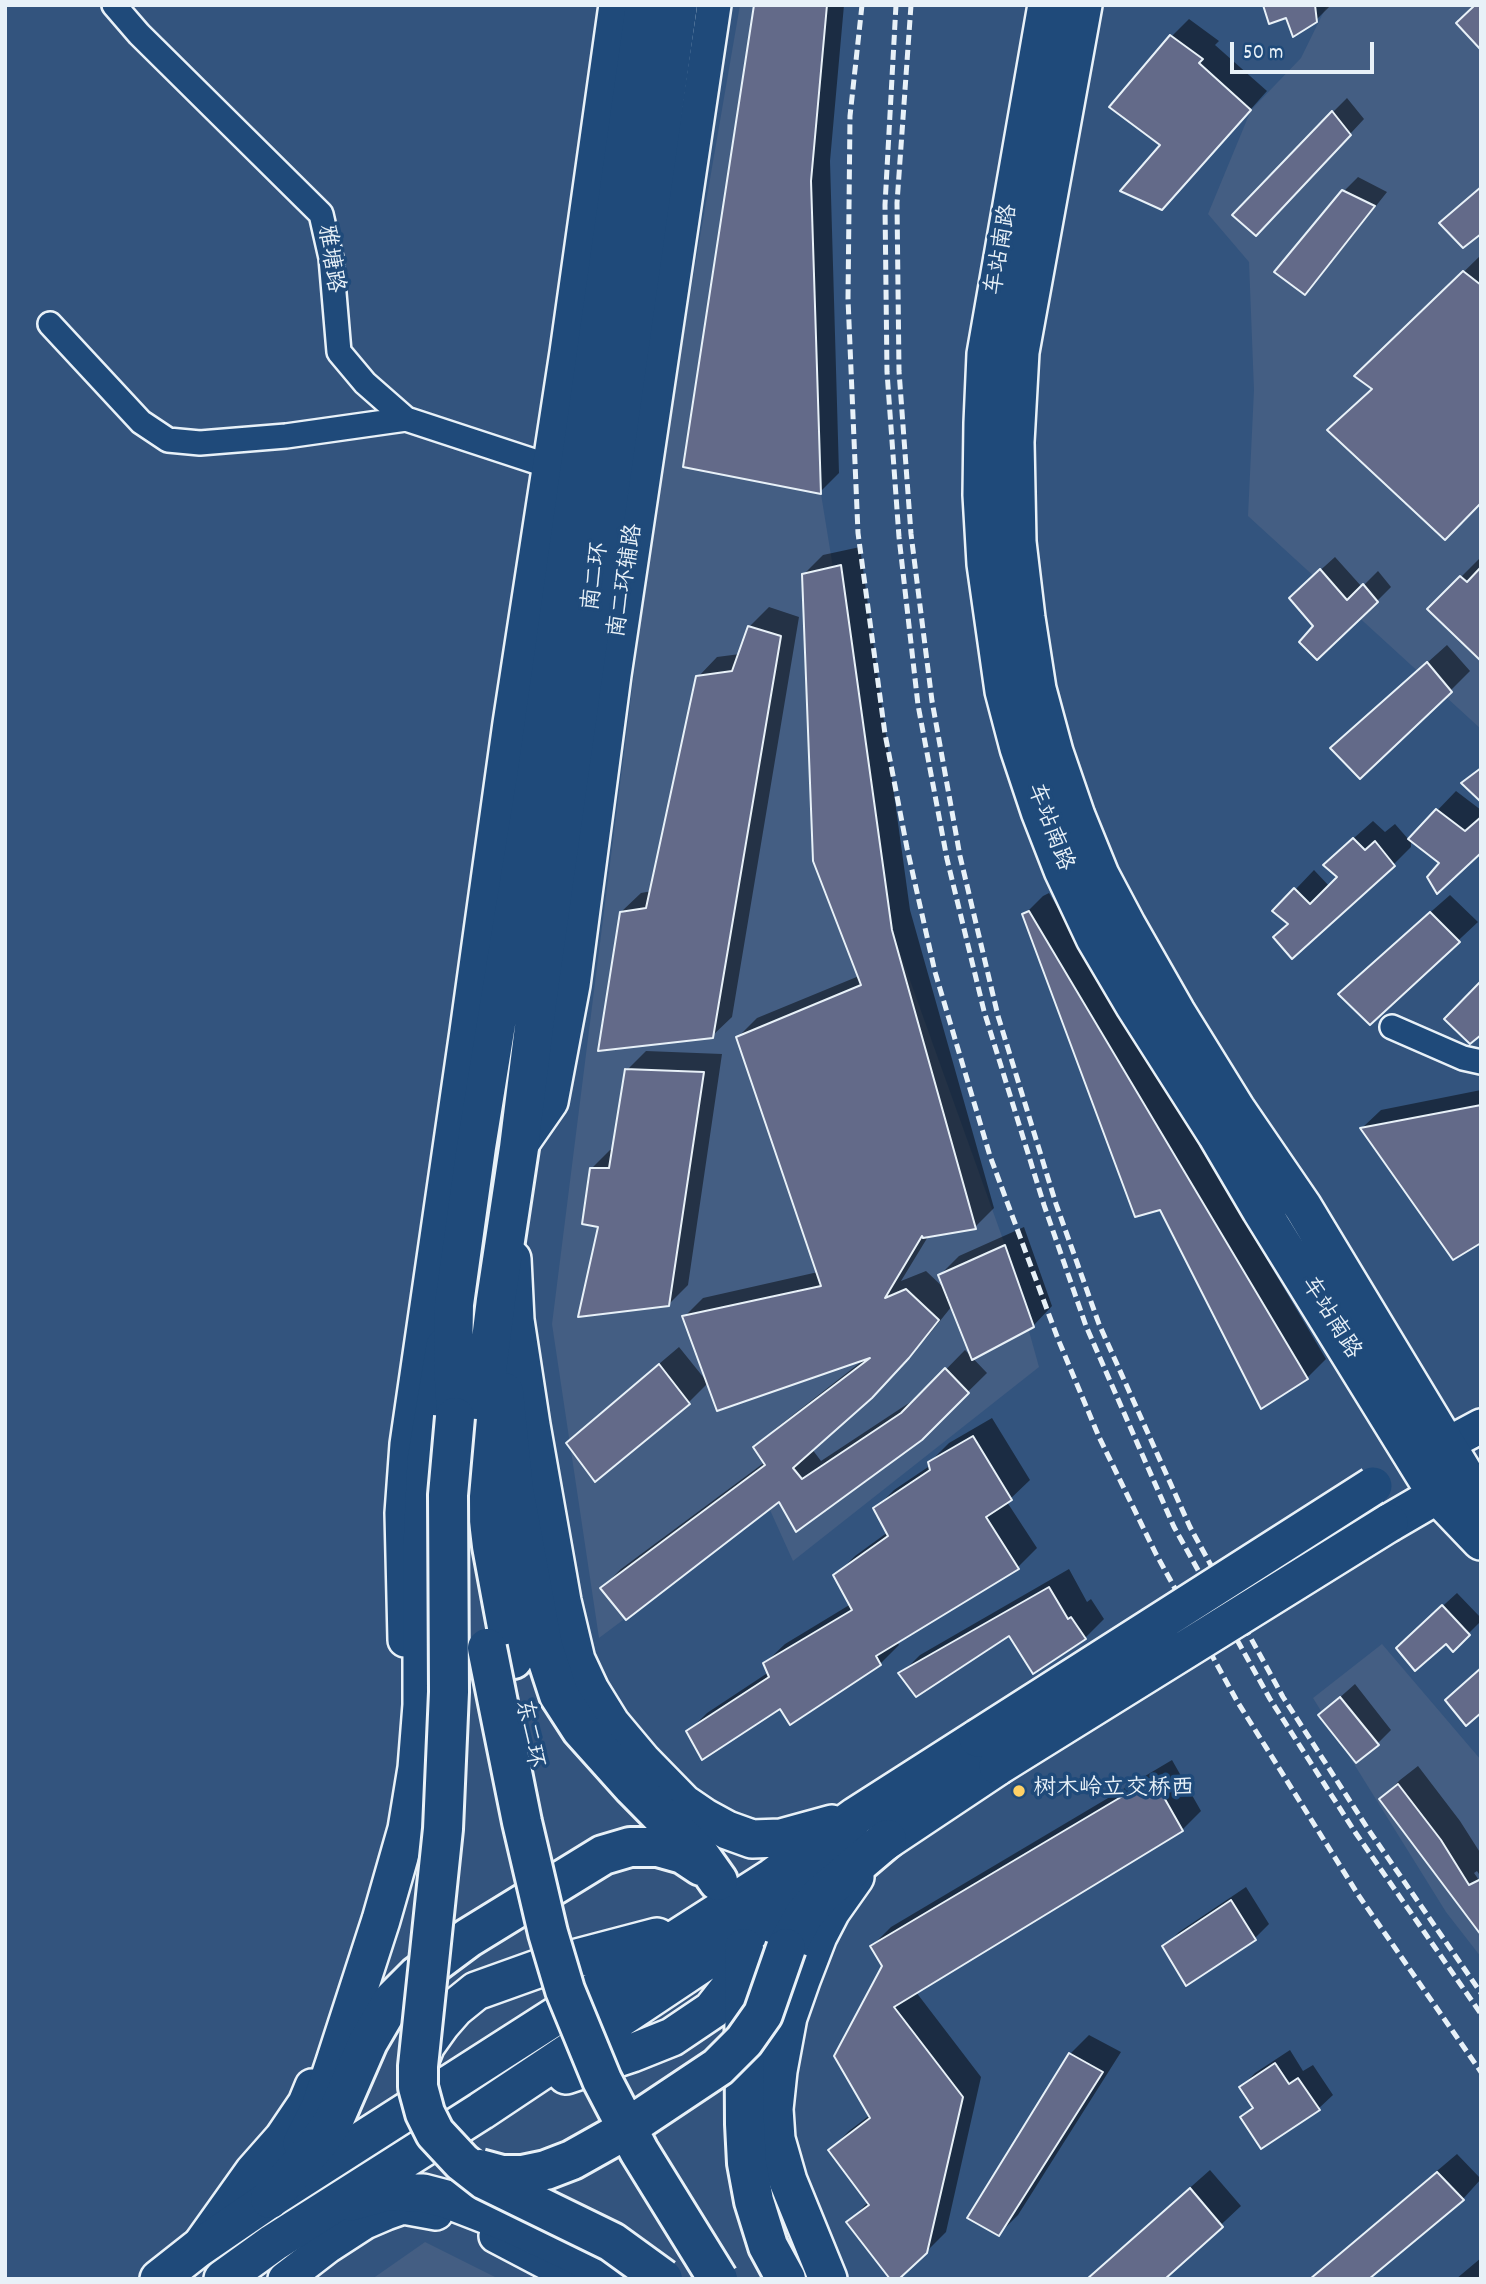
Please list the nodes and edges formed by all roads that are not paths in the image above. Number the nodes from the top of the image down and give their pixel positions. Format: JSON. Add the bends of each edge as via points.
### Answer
{"nodes":[{"id":1,"x":114,"y":5,"type":"edge"},
{"id":2,"x":616,"y":5,"type":"edge"},
{"id":3,"x":645,"y":5,"type":"edge"},
{"id":4,"x":678,"y":5,"type":"edge"},
{"id":5,"x":713,"y":5,"type":"edge"},
{"id":6,"x":1047,"y":5,"type":"edge"},
{"id":7,"x":1083,"y":5,"type":"edge"},
{"id":8,"x":50,"y":324,"type":"dead end"},
{"id":9,"x":406,"y":419,"type":"junction"},
{"id":10,"x":549,"y":466,"type":"junction"},
{"id":11,"x":1392,"y":1027,"type":"dead end"},
{"id":12,"x":467,"y":1031,"type":"junction"},
{"id":13,"x":1481,"y":1062,"type":"edge"},
{"id":14,"x":476,"y":1147,"type":"junction"},
{"id":15,"x":520,"y":1148,"type":"junction"},
{"id":16,"x":511,"y":1207,"type":"junction"},
{"id":17,"x":496,"y":1300,"type":"junction"},
{"id":18,"x":454,"y":1304,"type":"junction"},
{"id":19,"x":456,"y":1417,"type":"junction"},
{"id":20,"x":1481,"y":1426,"type":"edge"},
{"id":21,"x":1432,"y":1453,"type":"junction"},
{"id":22,"x":1466,"y":1485,"type":"edge"},
{"id":23,"x":1481,"y":1541,"type":"edge"},
{"id":24,"x":988,"y":1752,"type":"junction"},
{"id":25,"x":856,"y":1816,"type":"junction"},
{"id":26,"x":887,"y":1839,"type":"junction"},
{"id":27,"x":693,"y":1927,"type":"junction"},
{"id":28,"x":744,"y":1948,"type":"joint"},
{"id":29,"x":418,"y":2066,"type":"junction"},
{"id":30,"x":481,"y":2110,"type":"junction"},
{"id":31,"x":462,"y":2162,"type":"junction"},
{"id":32,"x":270,"y":2199,"type":"junction"},
{"id":33,"x":403,"y":2207,"type":"junction"},
{"id":34,"x":273,"y":2243,"type":"junction"},
{"id":35,"x":197,"y":2249,"type":"junction"},
{"id":36,"x":159,"y":2279,"type":"edge"},
{"id":37,"x":223,"y":2279,"type":"edge"},
{"id":38,"x":285,"y":2279,"type":"edge"},
{"id":39,"x":578,"y":2279,"type":"edge"},
{"id":40,"x":615,"y":2279,"type":"edge"},
{"id":41,"x":663,"y":2279,"type":"edge"},
{"id":42,"x":718,"y":2279,"type":"edge"},
{"id":43,"x":745,"y":2279,"type":"edge"},
{"id":44,"x":786,"y":2279,"type":"edge"},
{"id":45,"x":828,"y":2279,"type":"edge"}],
"edges":[{"from":1,"to":9,"type":"street","name":"雅塘路","via":[[321,214],[331,258],[338,352]]},
{"from":2,"to":10,"type":"main road"},
{"from":3,"to":14,"type":"highway","name":"南二环","via":[[540,751]]},
{"from":4,"to":15,"type":"highway","name":"南二环"},
{"from":5,"to":15,"type":"main road","name":"南二环辅路","via":[[573,985],[551,1102]]},
{"from":6,"to":21,"type":"main road","name":"车站南路","via":[[986,354],[982,495],[986,564],[1004,691],[1019,748],[1063,870],[1135,1006],[1347,1349]]},
{"from":7,"to":21,"type":"main road","name":"车站南路","via":[[1020,352],[1015,442],[1017,542],[1037,689],[1076,816],[1100,875],[1176,1012],[1379,1330]]},
{"from":8,"to":9,"type":"street","via":[[141,422],[168,440],[200,443],[286,436]]},
{"from":9,"to":10,"type":"street","name":"雅塘路"},
{"from":10,"to":12,"type":"main road"},
{"from":11,"to":13,"type":"street"},
{"from":12,"to":14,"type":"main road"},
{"from":12,"to":35,"type":"main road","via":[[407,1444],[402,1513],[407,1724],[397,1816],[345,1970],[320,2068],[305,2103]]},
{"from":14,"to":18,"type":"highway","name":"东二环"},
{"from":15,"to":16,"type":"highway","name":"东二环"},
{"from":16,"to":17,"type":"highway","name":"东二环"},
{"from":16,"to":25,"type":"main road","via":[[520,1362],[562,1601],[576,1660],[590,1690],[611,1724],[683,1803],[727,1830],[752,1839],[781,1838]]},
{"from":17,"to":32,"type":"highway","via":[[513,1489],[551,1676],[581,1729],[699,1854],[718,1881],[683,1854],[658,1846],[630,1847],[603,1855],[468,1938],[392,2001],[334,2120]]},
{"from":17,"to":43,"type":"highway","name":"东二环","via":[[481,1419],[483,1470],[502,1605],[555,1870],[587,1980],[619,2062]]},
{"from":18,"to":19,"type":"highway","name":"东二环"},
{"from":18,"to":32,"type":"main road","via":[[426,1460],[422,1706],[418,1768],[407,1829],[320,2107]]},
{"from":19,"to":29,"type":"highway","bridge":true,"via":[[448,1495],[449,1692],[443,1829]]},
{"from":19,"to":42,"type":"highway","name":"东二环","bridge":true,"via":[[464,1507],[490,1661],[548,1933],[608,2092]]},
{"from":20,"to":21,"type":"main road"},
{"from":21,"to":22,"type":"main road","name":"车站南路"},
{"from":21,"to":24,"type":"main road","bridge":true,"via":[[1373,1486]]},
{"from":22,"to":23,"type":"main road","name":"车站南路"},
{"from":22,"to":24,"type":"main road","bridge":true,"via":[[1389,1524]]},
{"from":24,"to":25,"type":"main road"},
{"from":24,"to":26,"type":"main road"},
{"from":25,"to":27,"type":"main road","via":[[773,1877]]},
{"from":26,"to":30,"type":"main road"},
{"from":26,"to":31,"type":"highway","bridge":true,"via":[[804,1915],[786,1948],[763,2014],[718,2067],[614,2137],[546,2171],[502,2175]]},
{"from":26,"to":45,"type":"main road","via":[[831,1911],[818,1936],[788,2017],[778,2071],[776,2140]]},
{"from":27,"to":29,"type":"main road","bridge":true,"via":[[543,1967],[476,1991],[441,2024]]},
{"from":27,"to":32,"type":"main road"},
{"from":28,"to":30,"type":"main road","via":[[730,1987],[712,2010],[672,2037]]},
{"from":28,"to":44,"type":"highway","via":[[747,2163],[768,2246]]},
{"from":29,"to":31,"type":"highway","bridge":true,"via":[[425,2113],[435,2133]]},
{"from":30,"to":34,"type":"main road"},
{"from":31,"to":41,"type":"highway","bridge":true,"via":[[485,2180],[612,2242]]},
{"from":32,"to":35,"type":"main road"},
{"from":33,"to":34,"type":"main road","via":[[351,2215]]},
{"from":33,"to":38,"type":"main road","via":[[365,2222]]},
{"from":33,"to":39,"type":"main road","via":[[462,2220]]},
{"from":34,"to":37,"type":"main road"},
{"from":34,"to":40,"type":"main road","via":[[347,2204],[387,2192],[423,2193],[525,2230]]},
{"from":35,"to":36,"type":"main road"}]}
